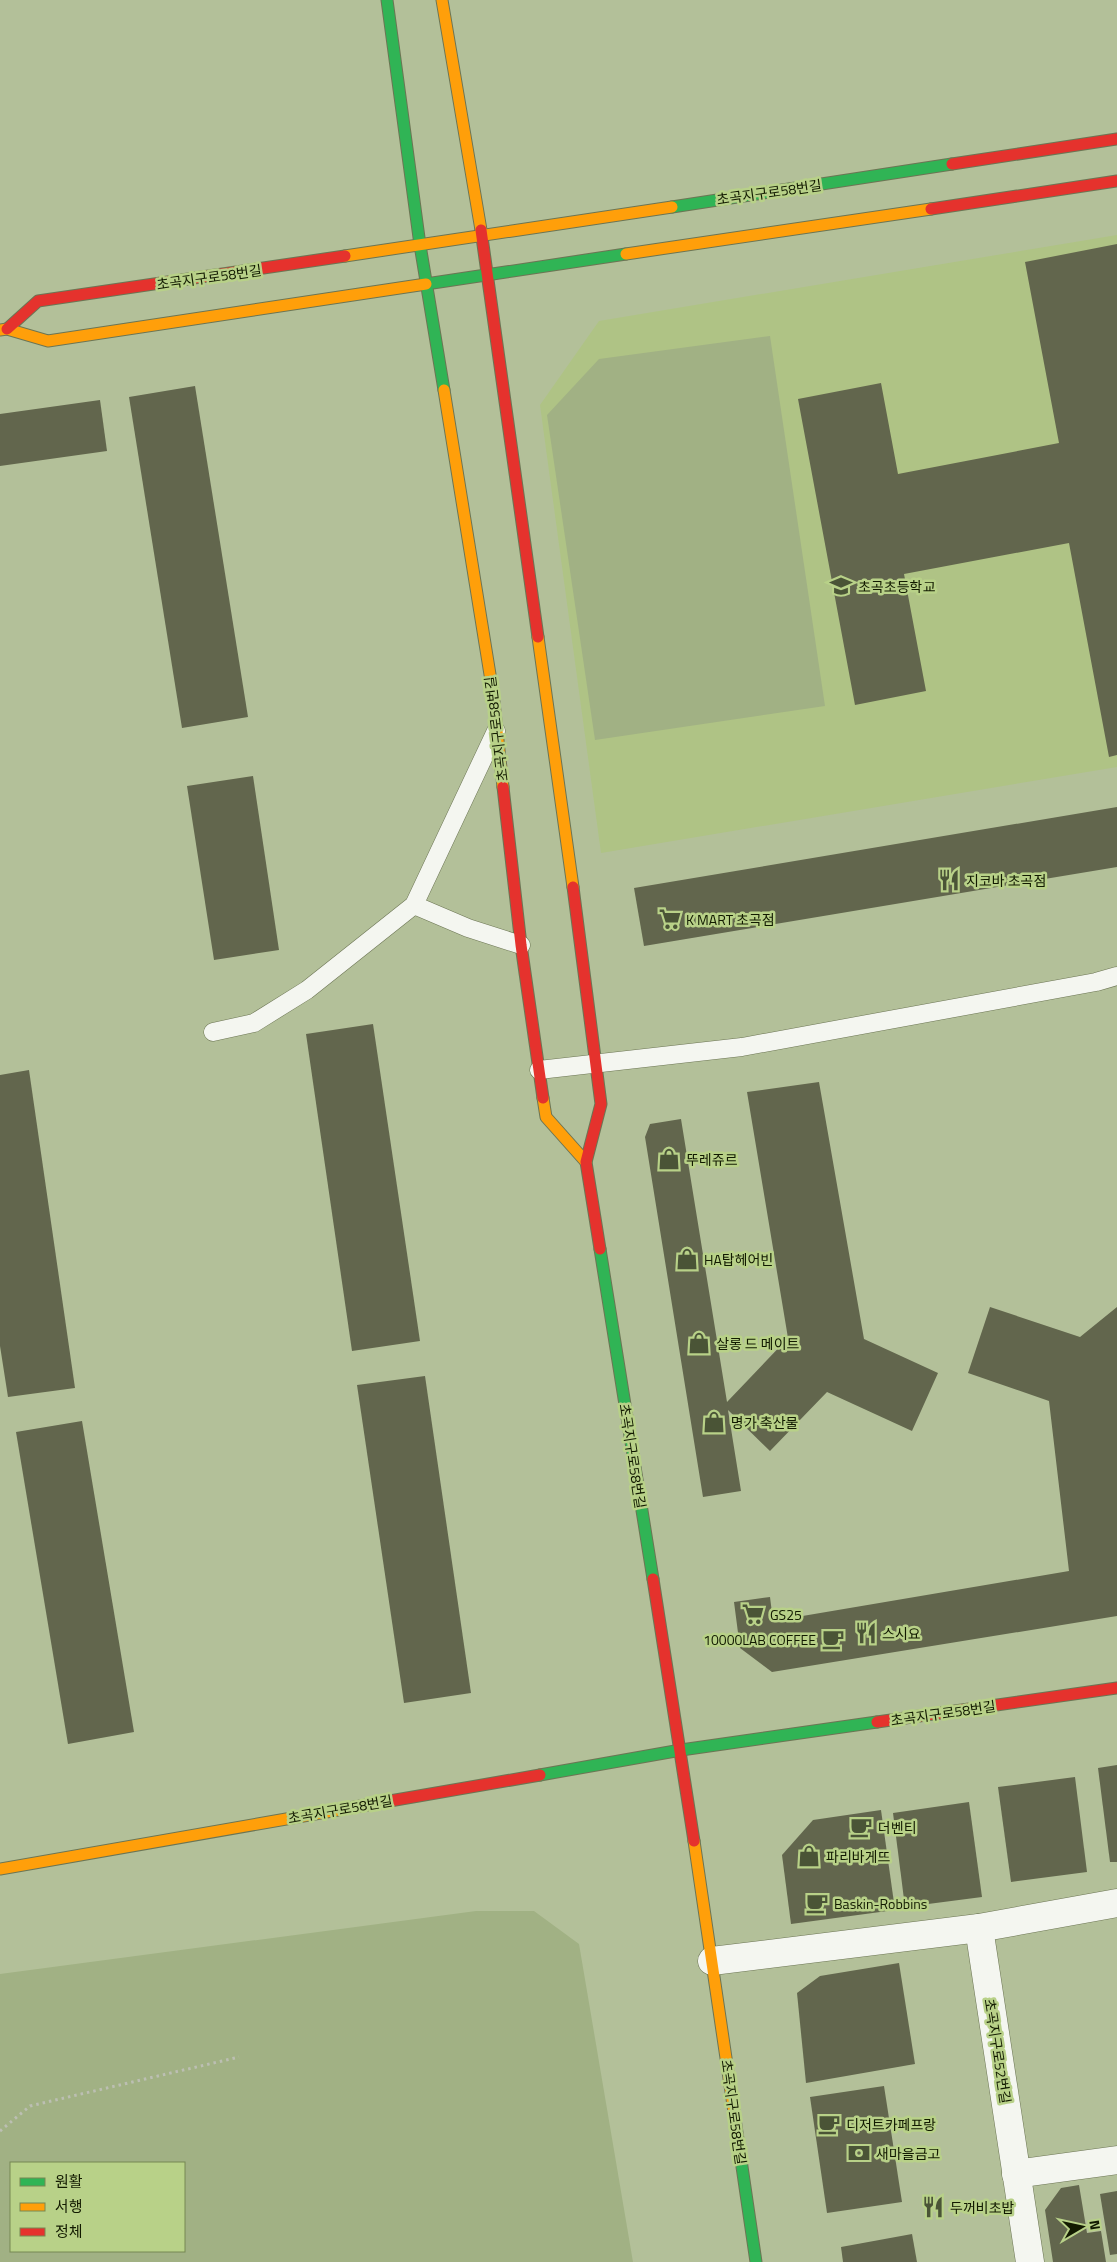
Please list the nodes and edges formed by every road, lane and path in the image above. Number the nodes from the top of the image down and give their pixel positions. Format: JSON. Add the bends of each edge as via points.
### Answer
{"nodes":[{"id":1,"x":387,"y":0,"type":"edge"},
{"id":2,"x":442,"y":0,"type":"edge"},
{"id":3,"x":1117,"y":139,"type":"edge"},
{"id":4,"x":1117,"y":181,"type":"edge"},
{"id":5,"x":482,"y":234,"type":"junction"},
{"id":6,"x":420,"y":245,"type":"junction"},
{"id":7,"x":487,"y":275,"type":"junction"},
{"id":8,"x":426,"y":284,"type":"junction"},
{"id":9,"x":4,"y":330,"type":"edge"},
{"id":10,"x":497,"y":728,"type":"junction"},
{"id":11,"x":414,"y":905,"type":"junction"},
{"id":12,"x":521,"y":945,"type":"junction"},
{"id":13,"x":1117,"y":976,"type":"edge"},
{"id":14,"x":213,"y":1032,"type":"dead end"},
{"id":15,"x":597,"y":1063,"type":"junction"},
{"id":16,"x":539,"y":1070,"type":"junction"},
{"id":17,"x":586,"y":1162,"type":"junction"},
{"id":18,"x":1117,"y":1688,"type":"edge"},
{"id":19,"x":681,"y":1750,"type":"junction"},
{"id":20,"x":0,"y":1869,"type":"edge"},
{"id":21,"x":1117,"y":1903,"type":"edge"},
{"id":22,"x":979,"y":1928,"type":"junction"},
{"id":23,"x":712,"y":1961,"type":"junction"},
{"id":24,"x":239,"y":2057,"type":"dead end"},
{"id":25,"x":0,"y":2131,"type":"edge"},
{"id":26,"x":1117,"y":2160,"type":"edge"},
{"id":27,"x":1016,"y":2174,"type":"junction"},
{"id":28,"x":756,"y":2262,"type":"edge"},
{"id":29,"x":1030,"y":2262,"type":"edge"}],
"edges":[{"from":1,"to":6,"type":"street","name":"초곡지구로58번길"},
{"from":2,"to":5,"type":"street"},
{"from":3,"to":5,"type":"street","name":"초곡지구로58번길"},
{"from":4,"to":7,"type":"street","name":"초곡지구로58번길"},
{"from":5,"to":6,"type":"street","name":"초곡지구로58번길"},
{"from":5,"to":7,"type":"street"},
{"from":6,"to":8,"type":"street","name":"초곡지구로58번길"},
{"from":6,"to":9,"type":"street","name":"초곡지구로58번길","via":[[38,301]]},
{"from":7,"to":8,"type":"street","name":"초곡지구로58번길"},
{"from":7,"to":15,"type":"street","name":"초곡지구로58번길"},
{"from":8,"to":9,"type":"street","name":"초곡지구로58번길","via":[[48,341]]},
{"from":8,"to":10,"type":"street","name":"초곡지구로58번길"},
{"from":10,"to":11,"type":"lane"},
{"from":10,"to":12,"type":"street","name":"초곡지구로58번길"},
{"from":11,"to":12,"type":"lane","via":[[468,928]]},
{"from":11,"to":14,"type":"lane","via":[[307,990],[254,1023]]},
{"from":12,"to":16,"type":"street","name":"초곡지구로58번길"},
{"from":13,"to":15,"type":"lane","via":[[742,1047]]},
{"from":15,"to":16,"type":"lane"},
{"from":15,"to":17,"type":"street","name":"초곡지구로58번길","via":[[600,1104]]},
{"from":16,"to":17,"type":"street","name":"초곡지구로58번길","via":[[546,1117]]},
{"from":17,"to":19,"type":"street","name":"초곡지구로58번길"},
{"from":18,"to":19,"type":"street","name":"초곡지구로58번길"},
{"from":19,"to":20,"type":"street","name":"초곡지구로58번길"},
{"from":19,"to":23,"type":"street","name":"초곡지구로58번길"},
{"from":21,"to":22,"type":"street"},
{"from":22,"to":23,"type":"street"},
{"from":22,"to":27,"type":"street","name":"초곡지구로52번길"},
{"from":23,"to":28,"type":"street","name":"초곡지구로58번길"},
{"from":24,"to":25,"type":"path","via":[[30,2106]]},
{"from":26,"to":27,"type":"street"},
{"from":27,"to":29,"type":"street","name":"초곡지구로52번길"}]}
